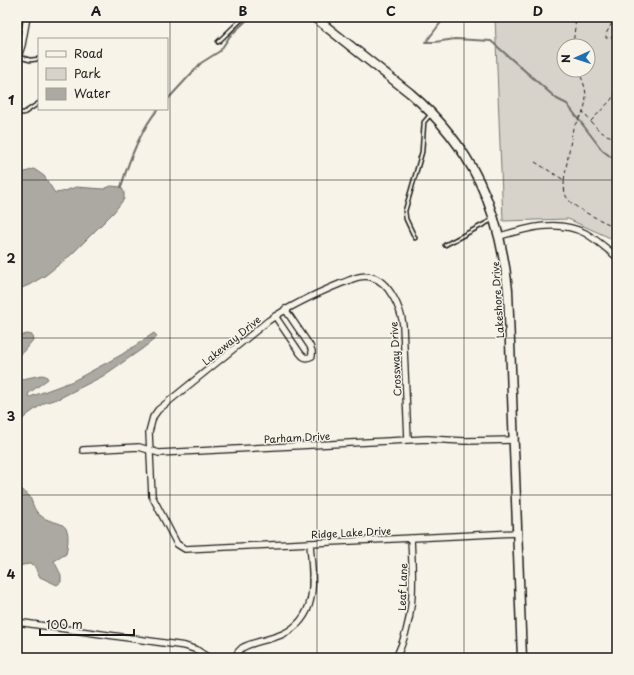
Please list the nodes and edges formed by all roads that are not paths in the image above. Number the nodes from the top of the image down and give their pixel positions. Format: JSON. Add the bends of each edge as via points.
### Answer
{"nodes":[{"id":1,"x":27,"y":17,"type":"edge"},
{"id":2,"x":244,"y":17,"type":"edge"},
{"id":3,"x":315,"y":18,"type":"edge"},
{"id":4,"x":218,"y":42,"type":"dead end"},
{"id":5,"x":18,"y":58,"type":"edge"},
{"id":6,"x":38,"y":59,"type":"edge"},
{"id":7,"x":38,"y":104,"type":"edge"},
{"id":8,"x":17,"y":113,"type":"edge"},
{"id":9,"x":432,"y":113,"type":"junction"},
{"id":10,"x":495,"y":219,"type":"junction"},
{"id":11,"x":500,"y":236,"type":"junction"},
{"id":12,"x":415,"y":238,"type":"dead end"},
{"id":13,"x":445,"y":245,"type":"dead end"},
{"id":14,"x":617,"y":257,"type":"edge"},
{"id":15,"x":360,"y":276,"type":"joint"},
{"id":16,"x":286,"y":310,"type":"junction"},
{"id":17,"x":275,"y":316,"type":"junction"},
{"id":18,"x":408,"y":440,"type":"junction"},
{"id":19,"x":514,"y":440,"type":"junction"},
{"id":20,"x":150,"y":449,"type":"junction"},
{"id":21,"x":82,"y":450,"type":"dead end"},
{"id":22,"x":518,"y":533,"type":"junction"},
{"id":23,"x":411,"y":538,"type":"junction"},
{"id":24,"x":310,"y":543,"type":"junction"},
{"id":25,"x":185,"y":549,"type":"joint"},
{"id":26,"x":17,"y":622,"type":"edge"},
{"id":27,"x":209,"y":658,"type":"edge"},
{"id":28,"x":236,"y":658,"type":"edge"},
{"id":29,"x":396,"y":658,"type":"edge"},
{"id":30,"x":522,"y":658,"type":"edge"}],
"edges":[{"from":1,"to":5,"type":"street"},
{"from":2,"to":4,"type":"lane"},
{"from":3,"to":9,"type":"main road","name":"Lakeshore Drive"},
{"from":5,"to":6,"type":"lane"},
{"from":7,"to":8,"type":"lane","via":[[24,113]]},
{"from":9,"to":10,"type":"main road","name":"Lakeshore Drive","via":[[471,165]]},
{"from":9,"to":12,"type":"lane","via":[[424,122],[422,152],[405,211]]},
{"from":10,"to":11,"type":"main road","name":"Lakeshore Drive"},
{"from":10,"to":13,"type":"lane"},
{"from":11,"to":14,"type":"street","via":[[542,226],[563,226],[584,232]]},
{"from":11,"to":19,"type":"main road","name":"Lakeshore Drive","via":[[508,290]]},
{"from":15,"to":16,"type":"street","name":"Lakeway Drive","via":[[316,294]]},
{"from":15,"to":18,"type":"street","name":"Crossway Drive","via":[[373,277],[382,282],[401,313]]},
{"from":16,"to":17,"type":"street","name":"Lakeway Drive"},
{"from":16,"to":17,"type":"street","via":[[310,346],[312,356],[304,358],[300,354]]},
{"from":17,"to":20,"type":"street","name":"Lakeway Drive","via":[[158,410],[150,426]]},
{"from":18,"to":19,"type":"street","name":"Parham Drive"},
{"from":18,"to":20,"type":"street","name":"Parham Drive","via":[[159,452]]},
{"from":19,"to":22,"type":"main road","name":"Lakeshore Drive"},
{"from":20,"to":21,"type":"street","name":"Parham Drive","via":[[139,447]]},
{"from":20,"to":25,"type":"street","name":"Lakeway Drive","via":[[152,496],[177,544]]},
{"from":22,"to":23,"type":"street","name":"Ridge Lake Drive"},
{"from":22,"to":30,"type":"main road","name":"Lakeshore Drive"},
{"from":23,"to":24,"type":"street","name":"Ridge Lake Drive"},
{"from":23,"to":29,"type":"street","name":"Leaf Lane","via":[[412,603],[406,635]]},
{"from":24,"to":25,"type":"street","name":"Ridge Lake Drive"},
{"from":24,"to":28,"type":"street","via":[[312,594],[303,617],[284,633],[242,648]]},
{"from":26,"to":27,"type":"street","via":[[185,646]]}]}
